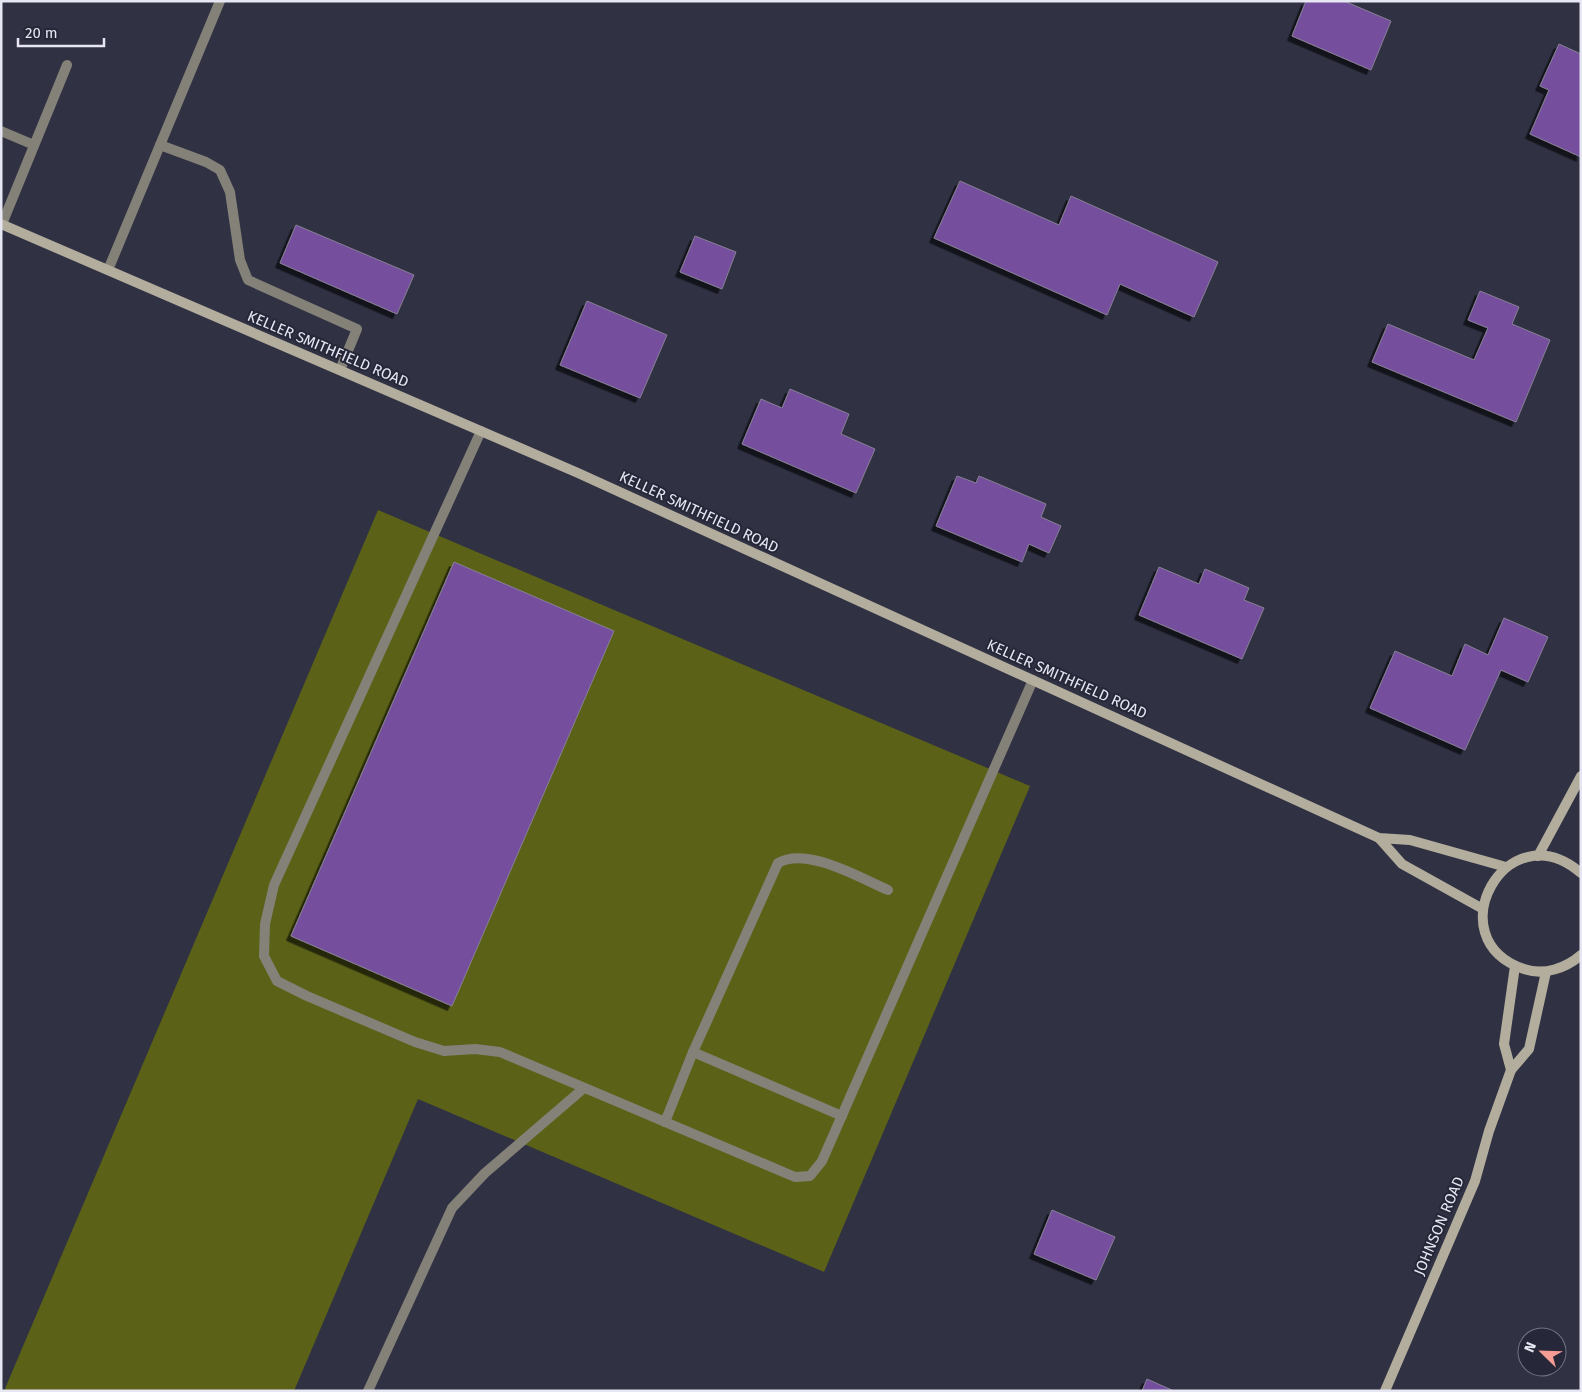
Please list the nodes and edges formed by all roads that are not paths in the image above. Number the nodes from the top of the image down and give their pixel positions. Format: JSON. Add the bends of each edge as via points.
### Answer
{"nodes":[{"id":1,"x":220,"y":1,"type":"edge"},
{"id":2,"x":67,"y":65,"type":"dead end"},
{"id":3,"x":1,"y":131,"type":"edge"},
{"id":4,"x":34,"y":145,"type":"junction"},
{"id":5,"x":160,"y":145,"type":"junction"},
{"id":6,"x":1,"y":224,"type":"edge"},
{"id":7,"x":108,"y":270,"type":"junction"},
{"id":8,"x":340,"y":370,"type":"junction"},
{"id":9,"x":481,"y":431,"type":"junction"},
{"id":10,"x":1033,"y":680,"type":"junction"},
{"id":11,"x":1581,"y":776,"type":"edge"},
{"id":12,"x":1379,"y":838,"type":"junction"},
{"id":13,"x":1538,"y":856,"type":"junction"},
{"id":14,"x":1506,"y":868,"type":"junction"},
{"id":15,"x":1581,"y":873,"type":"edge"},
{"id":16,"x":888,"y":890,"type":"dead end"},
{"id":17,"x":1482,"y":910,"type":"junction"},
{"id":18,"x":1580,"y":956,"type":"edge"},
{"id":19,"x":1515,"y":966,"type":"junction"},
{"id":20,"x":1546,"y":972,"type":"junction"},
{"id":21,"x":693,"y":1052,"type":"junction"},
{"id":22,"x":1511,"y":1070,"type":"junction"},
{"id":23,"x":584,"y":1088,"type":"junction"},
{"id":24,"x":842,"y":1116,"type":"junction"},
{"id":25,"x":665,"y":1122,"type":"junction"},
{"id":26,"x":368,"y":1391,"type":"edge"},
{"id":27,"x":1386,"y":1391,"type":"edge"}],
"edges":[{"from":1,"to":5,"type":"lane"},
{"from":2,"to":4,"type":"lane"},
{"from":3,"to":4,"type":"lane"},
{"from":4,"to":6,"type":"lane"},
{"from":5,"to":7,"type":"lane"},
{"from":5,"to":8,"type":"lane","via":[[220,170],[230,192],[240,260],[248,280],[357,329]]},
{"from":6,"to":7,"type":"main road","name":"KELLER SMITHFIELD ROAD"},
{"from":7,"to":8,"type":"main road","name":"KELLER SMITHFIELD ROAD"},
{"from":8,"to":9,"type":"main road","name":"KELLER SMITHFIELD ROAD"},
{"from":9,"to":10,"type":"main road","name":"KELLER SMITHFIELD ROAD"},
{"from":9,"to":23,"type":"lane","via":[[274,885],[265,924],[264,956],[277,981],[415,1042],[444,1050],[500,1052]]},
{"from":10,"to":12,"type":"main road","name":"KELLER SMITHFIELD ROAD"},
{"from":10,"to":24,"type":"lane"},
{"from":11,"to":13,"type":"main road"},
{"from":12,"to":14,"type":"main road","via":[[1410,840]]},
{"from":12,"to":17,"type":"main road","via":[[1402,864]]},
{"from":13,"to":14,"type":"main road"},
{"from":13,"to":15,"type":"main road","via":[[1555,858]]},
{"from":14,"to":17,"type":"main road","via":[[1494,879]]},
{"from":16,"to":21,"type":"lane","via":[[825,863],[798,857],[778,863]]},
{"from":17,"to":19,"type":"main road","via":[[1490,943],[1501,957]]},
{"from":18,"to":20,"type":"main road"},
{"from":19,"to":20,"type":"main road"},
{"from":19,"to":22,"type":"main road","via":[[1504,1044]]},
{"from":20,"to":22,"type":"main road","name":"JOHNSON ROAD","via":[[1529,1049]]},
{"from":21,"to":24,"type":"lane"},
{"from":21,"to":25,"type":"lane"},
{"from":22,"to":27,"type":"main road","name":"JOHNSON ROAD","via":[[1475,1181]]},
{"from":23,"to":25,"type":"lane"},
{"from":23,"to":26,"type":"lane","via":[[485,1173],[452,1208]]},
{"from":24,"to":25,"type":"lane","via":[[822,1161],[810,1176],[795,1177]]}]}
